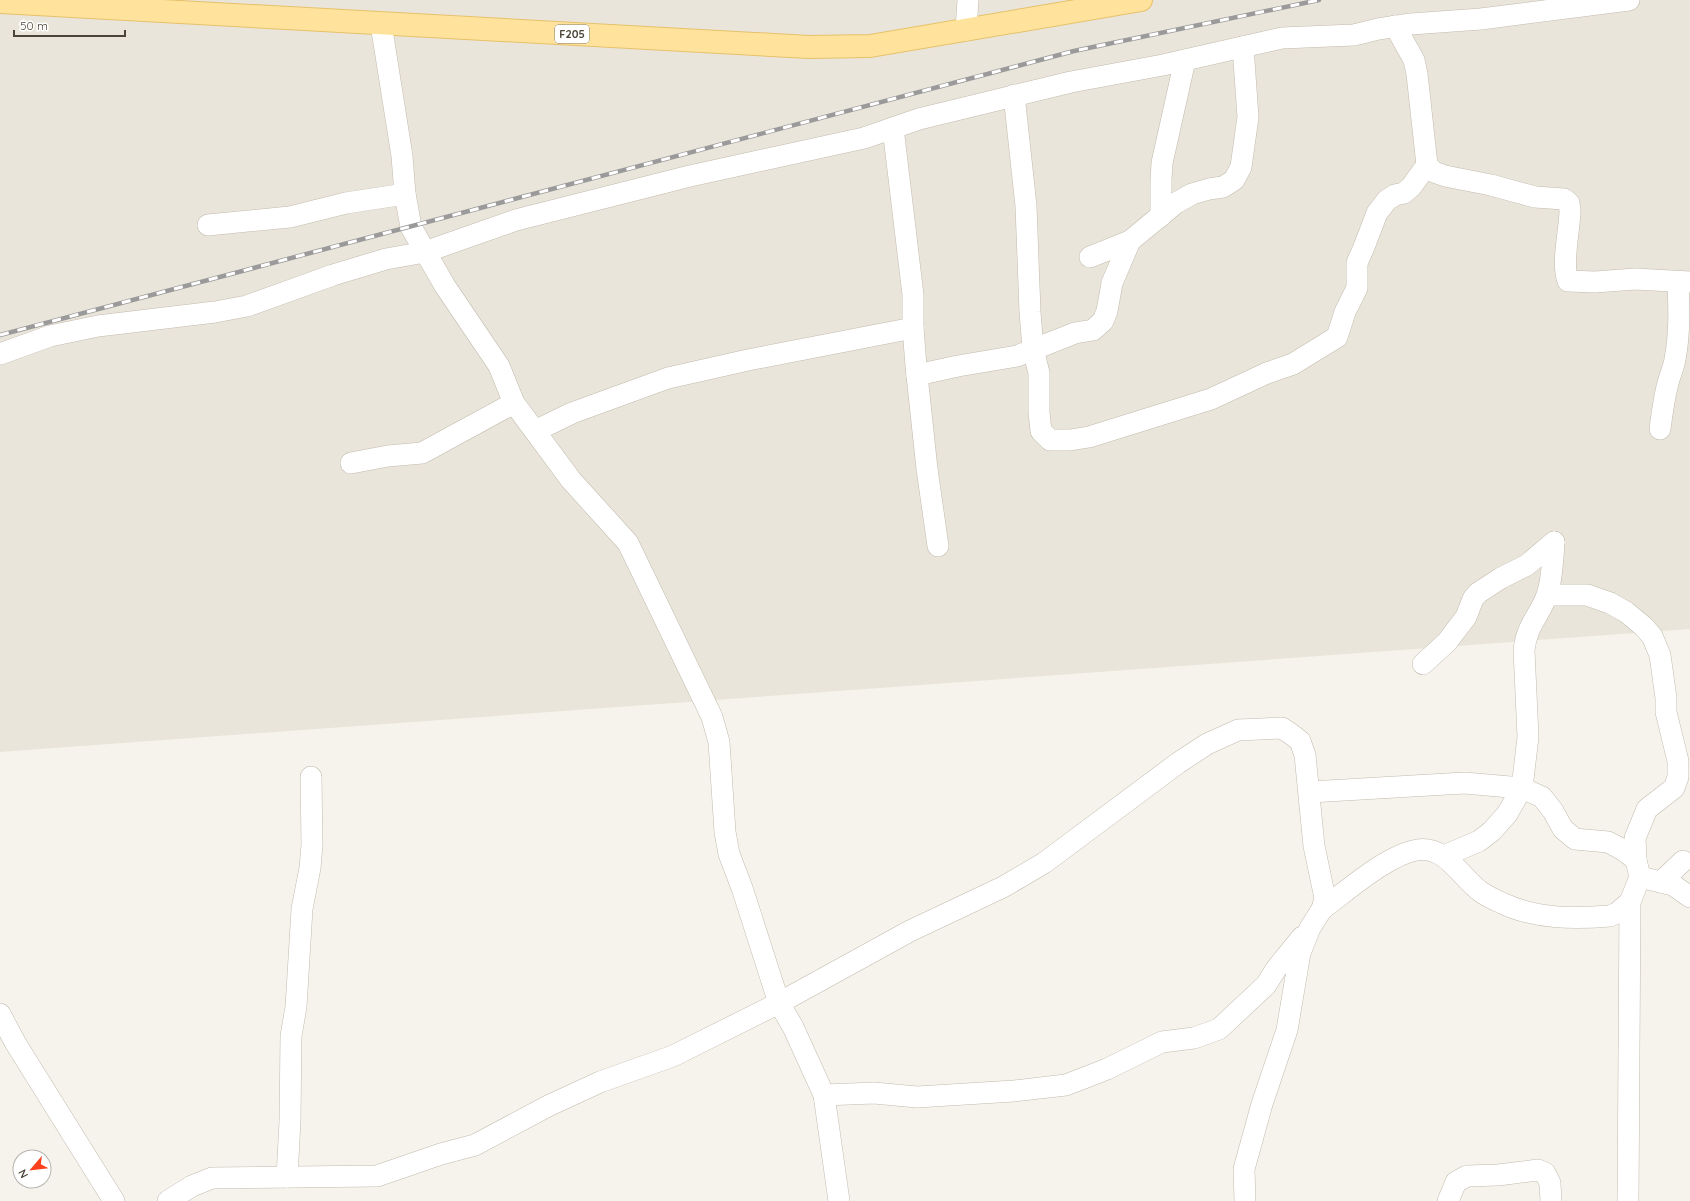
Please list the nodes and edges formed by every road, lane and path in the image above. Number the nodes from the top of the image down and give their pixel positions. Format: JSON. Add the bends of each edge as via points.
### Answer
{"nodes":[{"id":1,"x":968,"y":0,"type":"edge"},
{"id":2,"x":1141,"y":0,"type":"edge"},
{"id":3,"x":1630,"y":0,"type":"edge"},
{"id":4,"x":0,"y":2,"type":"edge"},
{"id":5,"x":381,"y":24,"type":"junction"},
{"id":6,"x":1395,"y":26,"type":"junction"},
{"id":7,"x":966,"y":30,"type":"junction"},
{"id":8,"x":1243,"y":47,"type":"junction"},
{"id":9,"x":1185,"y":60,"type":"junction"},
{"id":10,"x":1014,"y":95,"type":"junction"},
{"id":11,"x":893,"y":128,"type":"junction"},
{"id":12,"x":1427,"y":165,"type":"junction"},
{"id":13,"x":405,"y":194,"type":"junction"},
{"id":14,"x":1162,"y":216,"type":"junction"},
{"id":15,"x":208,"y":225,"type":"dead end"},
{"id":16,"x":1130,"y":241,"type":"junction"},
{"id":17,"x":425,"y":252,"type":"junction"},
{"id":18,"x":1090,"y":257,"type":"dead end"},
{"id":19,"x":1684,"y":282,"type":"edge"},
{"id":20,"x":912,"y":328,"type":"junction"},
{"id":21,"x":1034,"y":349,"type":"junction"},
{"id":22,"x":0,"y":354,"type":"edge"},
{"id":23,"x":917,"y":375,"type":"junction"},
{"id":24,"x":514,"y":403,"type":"junction"},
{"id":25,"x":1660,"y":429,"type":"dead end"},
{"id":26,"x":535,"y":431,"type":"junction"},
{"id":27,"x":350,"y":463,"type":"dead end"},
{"id":28,"x":938,"y":546,"type":"dead end"},
{"id":29,"x":1548,"y":595,"type":"junction"},
{"id":30,"x":1423,"y":664,"type":"dead end"},
{"id":31,"x":311,"y":777,"type":"dead end"},
{"id":32,"x":1522,"y":788,"type":"junction"},
{"id":33,"x":1310,"y":792,"type":"junction"},
{"id":34,"x":1444,"y":856,"type":"junction"},
{"id":35,"x":1683,"y":861,"type":"dead end"},
{"id":36,"x":1638,"y":869,"type":"junction"},
{"id":37,"x":1660,"y":882,"type":"junction"},
{"id":38,"x":1690,"y":897,"type":"edge"},
{"id":39,"x":1630,"y":902,"type":"junction"},
{"id":40,"x":1322,"y":909,"type":"junction"},
{"id":41,"x":1310,"y":928,"type":"junction"},
{"id":42,"x":779,"y":1003,"type":"junction"},
{"id":43,"x":0,"y":1014,"type":"edge"},
{"id":44,"x":824,"y":1095,"type":"junction"},
{"id":45,"x":287,"y":1177,"type":"junction"},
{"id":46,"x":114,"y":1201,"type":"edge"},
{"id":47,"x":168,"y":1201,"type":"edge"},
{"id":48,"x":839,"y":1201,"type":"edge"},
{"id":49,"x":1245,"y":1201,"type":"edge"},
{"id":50,"x":1448,"y":1201,"type":"edge"},
{"id":51,"x":1551,"y":1201,"type":"edge"},
{"id":52,"x":1628,"y":1201,"type":"edge"}],
"edges":[{"from":1,"to":7,"type":"street"},
{"from":2,"to":7,"type":"main road","number":"F205"},
{"from":3,"to":6,"type":"street","via":[[1481,19]]},
{"from":4,"to":5,"type":"main road","number":"F205"},
{"from":5,"to":7,"type":"main road","number":"F205","via":[[809,47],[870,46]]},
{"from":5,"to":13,"type":"street","via":[[402,156]]},
{"from":6,"to":8,"type":"street","via":[[1354,35],[1282,38]]},
{"from":6,"to":12,"type":"street","via":[[1414,60]]},
{"from":8,"to":9,"type":"street"},
{"from":8,"to":14,"type":"street","via":[[1248,117],[1241,167],[1234,180],[1223,187],[1192,194],[1176,203]]},
{"from":9,"to":10,"type":"street"},
{"from":9,"to":14,"type":"street","via":[[1162,163]]},
{"from":10,"to":11,"type":"street"},
{"from":10,"to":21,"type":"street","via":[[1026,206]]},
{"from":11,"to":17,"type":"street","via":[[864,138],[690,176],[516,220]]},
{"from":11,"to":20,"type":"street","via":[[913,295]]},
{"from":12,"to":19,"type":"street","via":[[1434,172],[1445,176],[1535,197],[1564,199],[1569,203],[1566,252],[1568,281],[1635,279]]},
{"from":12,"to":21,"type":"street","via":[[1411,187],[1387,200],[1377,213],[1356,263],[1357,288],[1345,312],[1337,337],[1293,364],[1211,399],[1089,437],[1050,440],[1042,431],[1039,412],[1039,373]]},
{"from":13,"to":15,"type":"street","via":[[290,217]]},
{"from":13,"to":17,"type":"street","via":[[411,227]]},
{"from":14,"to":16,"type":"street"},
{"from":16,"to":18,"type":"street"},
{"from":16,"to":21,"type":"street","via":[[1112,282],[1103,321],[1093,330],[1075,333]]},
{"from":17,"to":22,"type":"street","via":[[379,262],[247,306],[98,326],[50,336]]},
{"from":17,"to":24,"type":"street","via":[[498,366]]},
{"from":19,"to":25,"type":"street","via":[[1675,361],[1662,409]]},
{"from":20,"to":23,"type":"street"},
{"from":20,"to":26,"type":"street","via":[[668,378],[572,412]]},
{"from":21,"to":23,"type":"street","via":[[1017,356]]},
{"from":23,"to":28,"type":"street"},
{"from":24,"to":26,"type":"street"},
{"from":24,"to":27,"type":"street","via":[[422,453]]},
{"from":26,"to":42,"type":"street","via":[[571,480],[628,543],[712,717],[719,742],[725,832],[729,854]]},
{"from":29,"to":30,"type":"street","via":[[1554,542],[1527,565],[1478,593],[1466,617],[1447,642]]},
{"from":29,"to":32,"type":"street","via":[[1526,636],[1524,650],[1528,737]]},
{"from":29,"to":36,"type":"street","via":[[1587,595],[1610,603],[1643,626],[1652,636],[1660,655],[1666,712],[1678,761],[1678,777],[1674,788],[1646,808],[1635,838]]},
{"from":31,"to":45,"type":"street","via":[[312,845],[302,909],[296,1007],[291,1036]]},
{"from":32,"to":33,"type":"street","via":[[1464,783]]},
{"from":32,"to":34,"type":"street","via":[[1507,814],[1492,830],[1479,841]]},
{"from":32,"to":36,"type":"street","via":[[1542,797],[1563,829],[1575,839],[1608,842],[1623,850]]},
{"from":33,"to":40,"type":"street","via":[[1314,846],[1325,898]]},
{"from":33,"to":42,"type":"street","via":[[1305,755],[1300,742],[1291,734],[1282,728],[1238,730],[1207,744],[1178,763],[1044,863],[1003,887],[910,931]]},
{"from":34,"to":39,"type":"street","via":[[1481,892],[1503,904],[1534,914],[1554,917],[1610,916]]},
{"from":34,"to":40,"type":"street","via":[[1432,851],[1418,850],[1399,856]]},
{"from":35,"to":37,"type":"street"},
{"from":36,"to":37,"type":"street"},
{"from":36,"to":39,"type":"street"},
{"from":37,"to":38,"type":"street","via":[[1673,885]]},
{"from":39,"to":52,"type":"street"},
{"from":40,"to":41,"type":"street"},
{"from":41,"to":44,"type":"street","via":[[1266,985],[1219,1029],[1194,1038],[1162,1042],[1107,1069],[1066,1085],[918,1097],[874,1093]]},
{"from":41,"to":49,"type":"street","via":[[1300,953],[1287,1030],[1262,1104],[1244,1169]]},
{"from":42,"to":44,"type":"street","via":[[793,1027]]},
{"from":42,"to":45,"type":"street","via":[[673,1056],[600,1082],[548,1106],[475,1145],[377,1176]]},
{"from":43,"to":46,"type":"street"},
{"from":44,"to":48,"type":"street"},
{"from":45,"to":47,"type":"street","via":[[212,1178],[192,1186]]},
{"from":50,"to":51,"type":"street","via":[[1456,1182],[1462,1177],[1538,1170],[1545,1173],[1550,1183]]}]}
